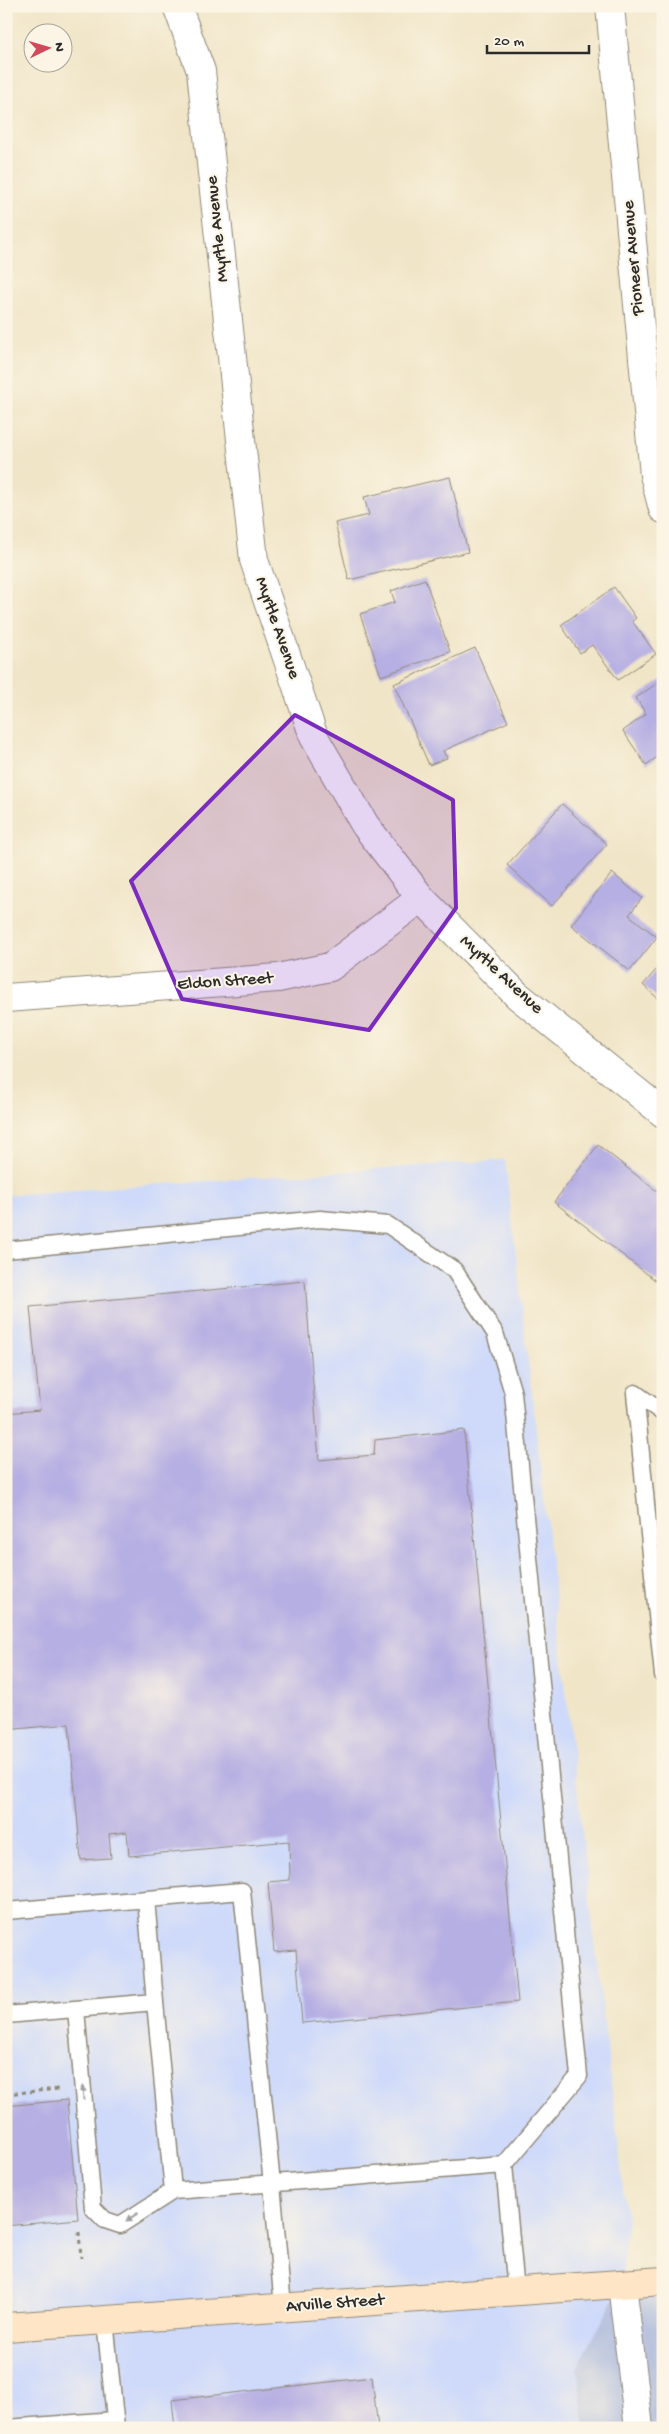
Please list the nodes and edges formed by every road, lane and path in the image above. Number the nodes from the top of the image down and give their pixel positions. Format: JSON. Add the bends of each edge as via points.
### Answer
{"nodes":[{"id":1,"x":177,"y":6,"type":"edge"},
{"id":2,"x":610,"y":6,"type":"edge"},
{"id":3,"x":663,"y":509,"type":"edge"},
{"id":4,"x":421,"y":898,"type":"junction"},
{"id":5,"x":6,"y":998,"type":"edge"},
{"id":6,"x":663,"y":1113,"type":"edge"},
{"id":7,"x":6,"y":1250,"type":"edge"},
{"id":8,"x":663,"y":1412,"type":"edge"},
{"id":9,"x":663,"y":1675,"type":"edge"},
{"id":10,"x":146,"y":1900,"type":"junction"},
{"id":11,"x":6,"y":1911,"type":"edge"},
{"id":12,"x":155,"y":2002,"type":"junction"},
{"id":13,"x":76,"y":2009,"type":"junction"},
{"id":14,"x":6,"y":2016,"type":"edge"},
{"id":15,"x":60,"y":2089,"type":"dead end"},
{"id":16,"x":6,"y":2094,"type":"edge"},
{"id":17,"x":504,"y":2165,"type":"junction"},
{"id":18,"x":272,"y":2184,"type":"junction"},
{"id":19,"x":173,"y":2191,"type":"junction"},
{"id":20,"x":79,"y":2228,"type":"dead end"},
{"id":21,"x":81,"y":2258,"type":"dead end"},
{"id":22,"x":663,"y":2281,"type":"edge"},
{"id":23,"x":622,"y":2284,"type":"junction"},
{"id":24,"x":516,"y":2291,"type":"junction"},
{"id":25,"x":283,"y":2307,"type":"junction"},
{"id":26,"x":105,"y":2320,"type":"junction"},
{"id":27,"x":6,"y":2327,"type":"edge"},
{"id":28,"x":116,"y":2424,"type":"edge"},
{"id":29,"x":7,"y":2428,"type":"edge"},
{"id":30,"x":639,"y":2428,"type":"edge"}],
"edges":[{"from":1,"to":4,"type":"street","name":"Myrtle Avenue","via":[[200,71],[254,560],[314,737],[365,825]]},
{"from":2,"to":3,"type":"street","name":"Pioneer Avenue","via":[[654,475]]},
{"from":4,"to":5,"type":"street","name":"Eldon Street","via":[[330,967],[278,978]]},
{"from":4,"to":6,"type":"street","name":"Myrtle Avenue","via":[[517,995]]},
{"from":7,"to":17,"type":"lane","via":[[320,1219],[388,1225],[454,1270],[495,1333],[513,1392],[578,2076]]},
{"from":8,"to":9,"type":"lane","via":[[635,1393]]},
{"from":10,"to":11,"type":"lane"},
{"from":10,"to":12,"type":"lane"},
{"from":10,"to":18,"type":"lane","via":[[242,1891]]},
{"from":12,"to":13,"type":"lane"},
{"from":12,"to":19,"type":"lane"},
{"from":13,"to":14,"type":"lane"},
{"from":19,"to":13,"type":"lane","one_way":true,"via":[[120,2225],[104,2220],[92,2208]]},
{"from":15,"to":16,"type":"path"},
{"from":17,"to":18,"type":"lane"},
{"from":17,"to":24,"type":"lane"},
{"from":18,"to":19,"type":"lane"},
{"from":18,"to":25,"type":"lane"},
{"from":20,"to":21,"type":"path"},
{"from":22,"to":23,"type":"main road","name":"Arville Street"},
{"from":23,"to":24,"type":"main road","name":"Arville Street"},
{"from":23,"to":30,"type":"street"},
{"from":24,"to":25,"type":"main road","name":"Arville Street"},
{"from":25,"to":26,"type":"main road","name":"Arville Street"},
{"from":26,"to":27,"type":"main road","name":"Arville Street"},
{"from":26,"to":28,"type":"lane"},
{"from":28,"to":29,"type":"lane"}]}
